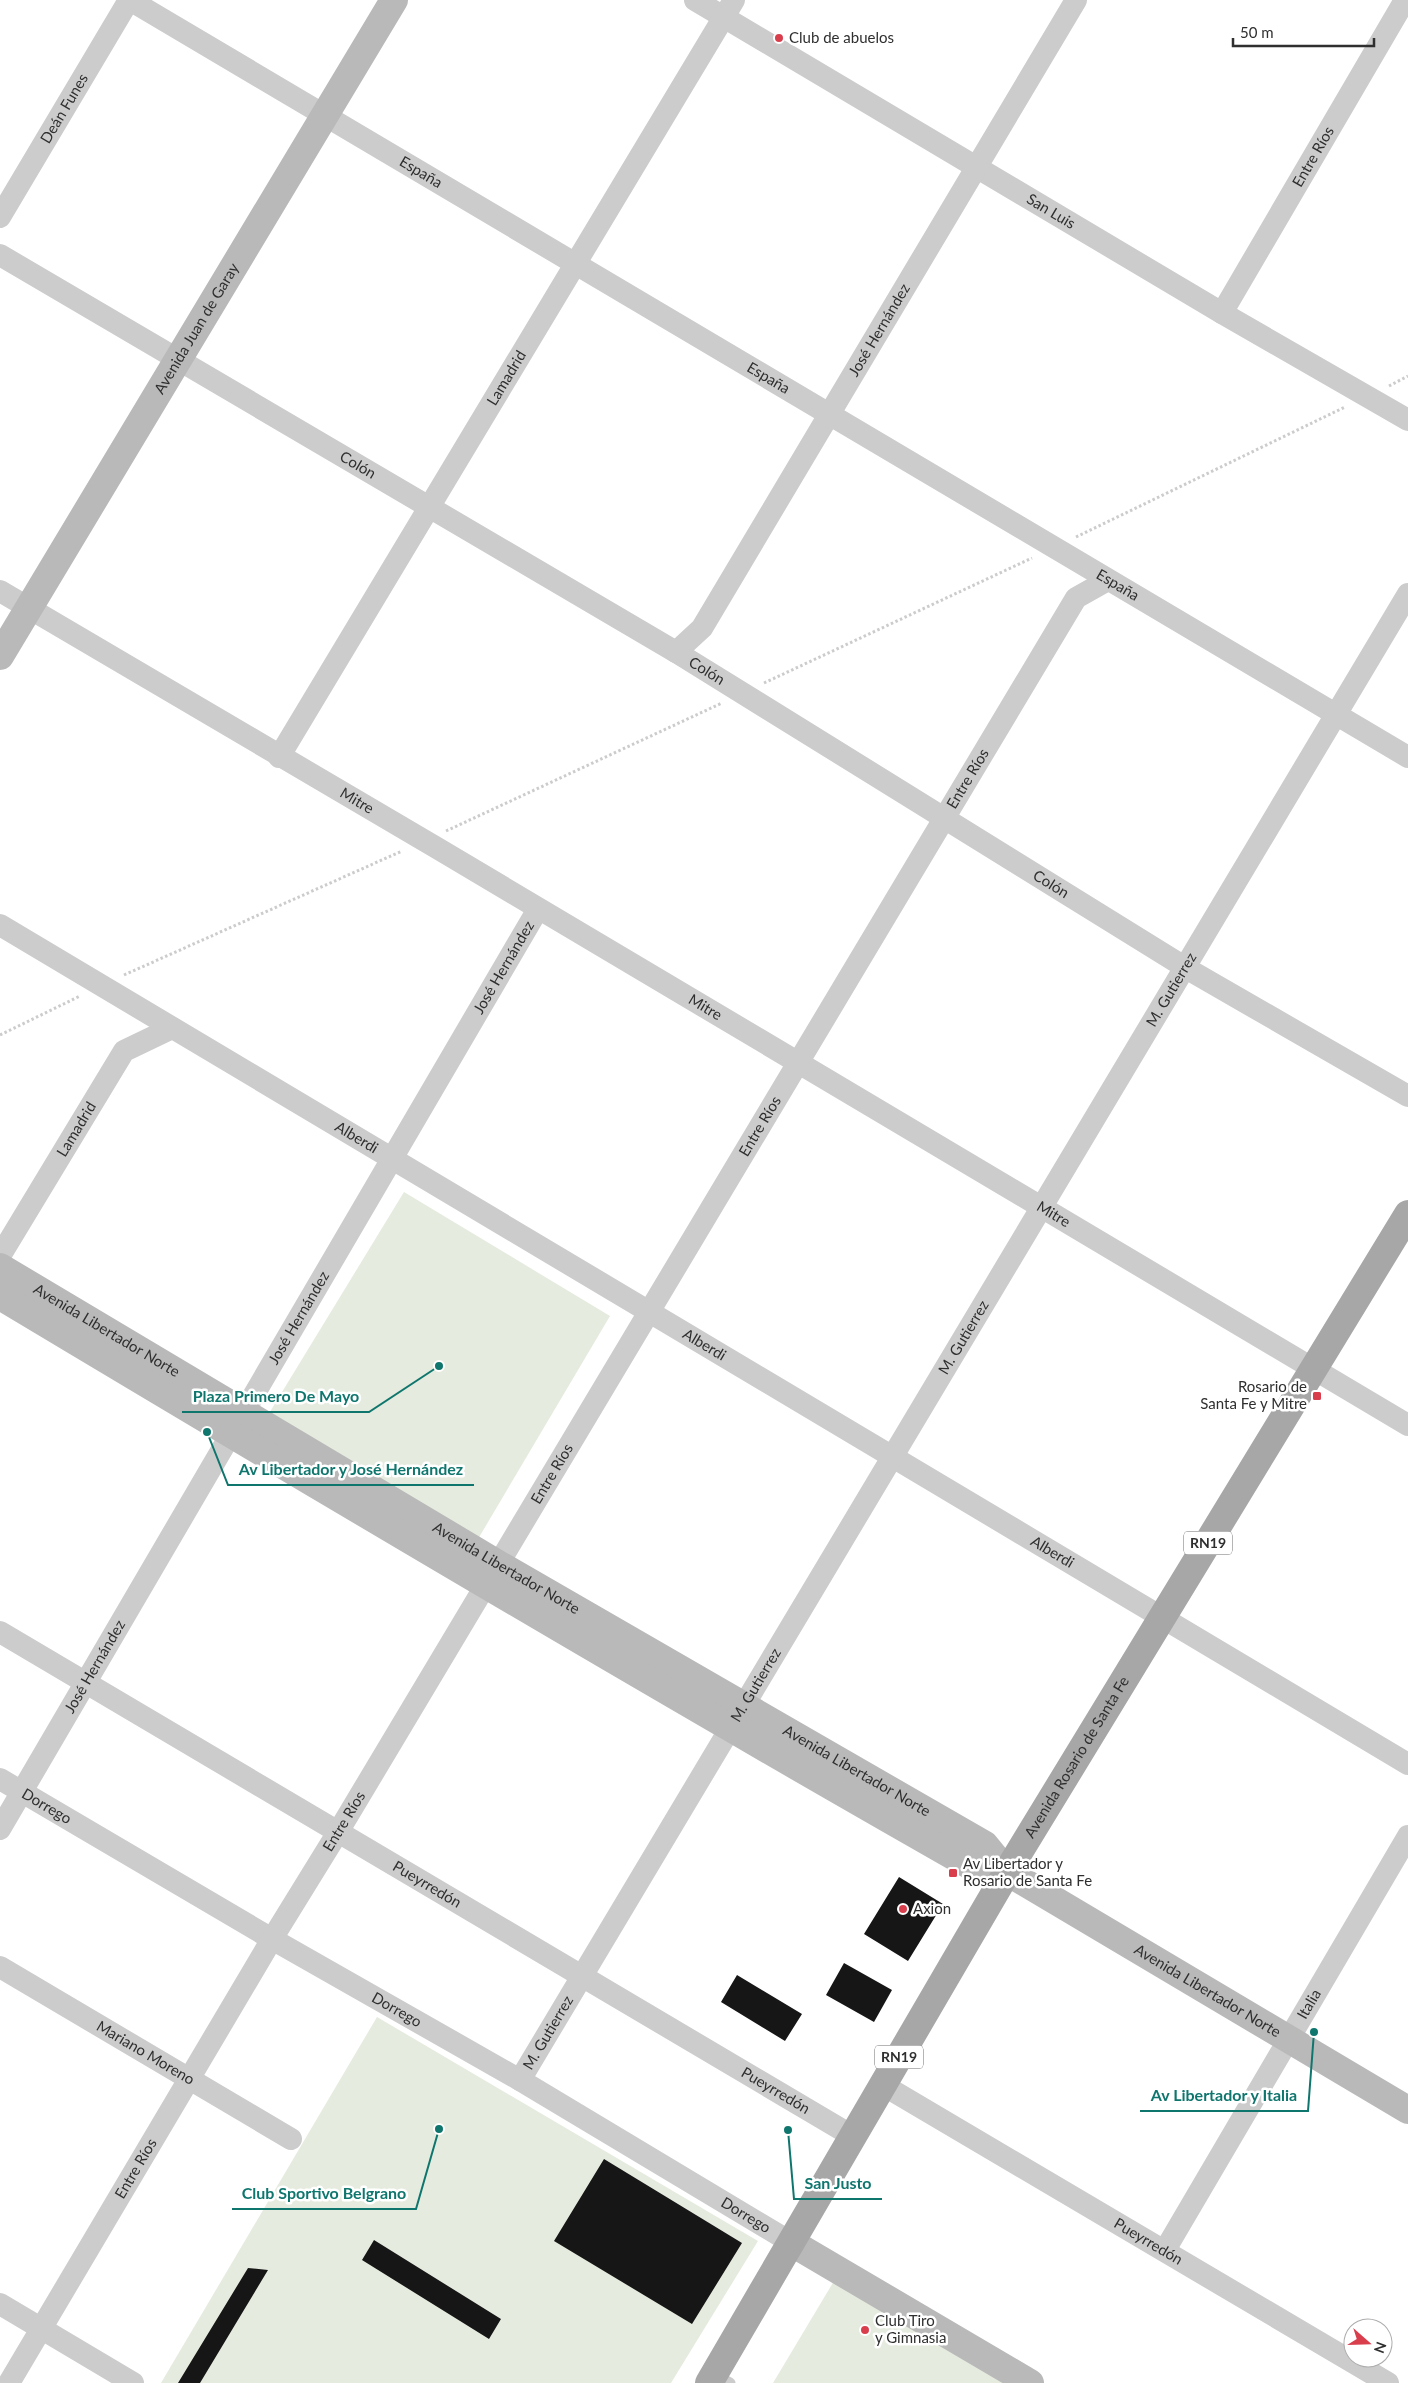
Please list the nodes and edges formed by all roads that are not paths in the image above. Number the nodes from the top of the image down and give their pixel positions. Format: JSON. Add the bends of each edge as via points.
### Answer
{"nodes":[{"id":1,"x":129,"y":0,"type":"edge"},
{"id":2,"x":394,"y":0,"type":"edge"},
{"id":3,"x":695,"y":0,"type":"edge"},
{"id":4,"x":1076,"y":0,"type":"edge"},
{"id":5,"x":1405,"y":0,"type":"edge"},
{"id":6,"x":729,"y":8,"type":"edge"},
{"id":7,"x":325,"y":116,"type":"junction"},
{"id":8,"x":977,"y":168,"type":"junction"},
{"id":9,"x":0,"y":217,"type":"edge"},
{"id":10,"x":0,"y":255,"type":"edge"},
{"id":11,"x":575,"y":264,"type":"junction"},
{"id":12,"x":1222,"y":313,"type":"junction"},
{"id":13,"x":178,"y":359,"type":"junction"},
{"id":14,"x":828,"y":414,"type":"junction"},
{"id":15,"x":1408,"y":420,"type":"edge"},
{"id":16,"x":430,"y":508,"type":"junction"},
{"id":17,"x":1108,"y":580,"type":"junction"},
{"id":18,"x":0,"y":591,"type":"edge"},
{"id":19,"x":1408,"y":594,"type":"edge"},
{"id":20,"x":29,"y":608,"type":"junction"},
{"id":21,"x":676,"y":652,"type":"junction"},
{"id":22,"x":0,"y":656,"type":"edge"},
{"id":23,"x":1336,"y":714,"type":"junction"},
{"id":24,"x":279,"y":757,"type":"junction"},
{"id":25,"x":1408,"y":757,"type":"edge"},
{"id":26,"x":945,"y":818,"type":"junction"},
{"id":27,"x":538,"y":909,"type":"junction"},
{"id":28,"x":0,"y":925,"type":"edge"},
{"id":29,"x":1185,"y":967,"type":"junction"},
{"id":30,"x":172,"y":1028,"type":"junction"},
{"id":31,"x":797,"y":1064,"type":"junction"},
{"id":32,"x":1408,"y":1096,"type":"edge"},
{"id":33,"x":392,"y":1158,"type":"junction"},
{"id":34,"x":1041,"y":1208,"type":"junction"},
{"id":35,"x":1408,"y":1214,"type":"edge"},
{"id":36,"x":0,"y":1256,"type":"edge"},
{"id":37,"x":0,"y":1267,"type":"edge"},
{"id":38,"x":0,"y":1296,"type":"edge"},
{"id":39,"x":649,"y":1312,"type":"junction"},
{"id":40,"x":1314,"y":1370,"type":"junction"},
{"id":41,"x":238,"y":1424,"type":"junction"},
{"id":42,"x":1408,"y":1425,"type":"edge"},
{"id":43,"x":892,"y":1457,"type":"junction"},
{"id":44,"x":491,"y":1575,"type":"junction"},
{"id":45,"x":1163,"y":1618,"type":"junction"},
{"id":46,"x":0,"y":1632,"type":"edge"},
{"id":47,"x":86,"y":1683,"type":"junction"},
{"id":48,"x":736,"y":1718,"type":"junction"},
{"id":49,"x":1408,"y":1764,"type":"edge"},
{"id":50,"x":0,"y":1779,"type":"edge"},
{"id":51,"x":22,"y":1793,"type":"junction"},
{"id":52,"x":0,"y":1829,"type":"edge"},
{"id":53,"x":338,"y":1832,"type":"junction"},
{"id":54,"x":1408,"y":1836,"type":"edge"},
{"id":55,"x":1007,"y":1872,"type":"junction"},
{"id":56,"x":272,"y":1939,"type":"junction"},
{"id":57,"x":0,"y":1967,"type":"edge"},
{"id":58,"x":582,"y":1978,"type":"junction"},
{"id":59,"x":1288,"y":2040,"type":"junction"},
{"id":60,"x":191,"y":2079,"type":"junction"},
{"id":61,"x":520,"y":2080,"type":"junction"},
{"id":62,"x":883,"y":2085,"type":"junction"},
{"id":63,"x":1408,"y":2110,"type":"edge"},
{"id":64,"x":854,"y":2137,"type":"junction"},
{"id":65,"x":291,"y":2139,"type":"dead end"},
{"id":66,"x":792,"y":2243,"type":"junction"},
{"id":67,"x":1165,"y":2250,"type":"junction"},
{"id":68,"x":0,"y":2304,"type":"edge"},
{"id":69,"x":41,"y":2329,"type":"junction"},
{"id":70,"x":718,"y":2380,"type":"edge"},
{"id":71,"x":9,"y":2383,"type":"edge"},
{"id":72,"x":132,"y":2383,"type":"edge"},
{"id":73,"x":1030,"y":2383,"type":"edge"},
{"id":74,"x":1388,"y":2383,"type":"edge"}],
"edges":[{"from":1,"to":7,"type":"street","name":"España"},
{"from":1,"to":9,"type":"street","name":"Deán Funes"},
{"from":2,"to":7,"type":"main road","name":"Avenida Juan de Garay"},
{"from":3,"to":6,"type":"street","name":"San Luis"},
{"from":4,"to":8,"type":"street","name":"José Hernández"},
{"from":5,"to":12,"type":"street","name":"Entre Ríos"},
{"from":6,"to":8,"type":"street","name":"San Luis"},
{"from":6,"to":11,"type":"street","name":"Lamadrid"},
{"from":7,"to":11,"type":"street","name":"España"},
{"from":7,"to":13,"type":"main road","name":"Avenida Juan de Garay"},
{"from":8,"to":12,"type":"street","name":"San Luis"},
{"from":8,"to":14,"type":"street","name":"José Hernández"},
{"from":10,"to":13,"type":"street","name":"Colón"},
{"from":11,"to":14,"type":"street","name":"España"},
{"from":11,"to":16,"type":"street","name":"Lamadrid"},
{"from":12,"to":15,"type":"street","name":"San Luis"},
{"from":13,"to":16,"type":"street","name":"Colón"},
{"from":13,"to":20,"type":"main road","name":"Avenida Juan de Garay"},
{"from":14,"to":17,"type":"street","name":"España"},
{"from":14,"to":21,"type":"street","name":"José Hernández","via":[[702,628]]},
{"from":16,"to":21,"type":"street","name":"Colón"},
{"from":16,"to":24,"type":"street","name":"Lamadrid"},
{"from":17,"to":23,"type":"street","name":"España"},
{"from":17,"to":26,"type":"street","name":"Entre Ríos","via":[[1076,598]]},
{"from":18,"to":20,"type":"street","name":"Mitre"},
{"from":19,"to":23,"type":"street","name":"M. Gutierrez"},
{"from":20,"to":22,"type":"main road","name":"Avenida Juan de Garay"},
{"from":20,"to":24,"type":"street","name":"Mitre"},
{"from":21,"to":26,"type":"street","name":"Colón"},
{"from":23,"to":25,"type":"street","name":"España"},
{"from":23,"to":29,"type":"street","name":"M. Gutierrez"},
{"from":24,"to":27,"type":"street","name":"Mitre"},
{"from":26,"to":29,"type":"street","name":"Colón"},
{"from":26,"to":31,"type":"street","name":"Entre Ríos"},
{"from":27,"to":31,"type":"street","name":"Mitre"},
{"from":27,"to":33,"type":"street","name":"José Hernández"},
{"from":28,"to":30,"type":"street","name":"Alberdi"},
{"from":29,"to":32,"type":"street","name":"Colón"},
{"from":29,"to":34,"type":"street","name":"M. Gutierrez"},
{"from":30,"to":33,"type":"street","name":"Alberdi"},
{"from":30,"to":36,"type":"street","name":"Lamadrid","via":[[124,1051]]},
{"from":31,"to":34,"type":"street","name":"Mitre"},
{"from":31,"to":39,"type":"street","name":"Entre Ríos"},
{"from":33,"to":39,"type":"street","name":"Alberdi"},
{"from":33,"to":41,"type":"street","name":"José Hernández"},
{"from":34,"to":40,"type":"street","name":"Mitre"},
{"from":34,"to":43,"type":"street","name":"M. Gutierrez"},
{"from":35,"to":40,"type":"main road","name":"Avenida Rosario de Santa Fe","number":"RN19"},
{"from":37,"to":41,"type":"main road","name":"Avenida Libertador Norte"},
{"from":38,"to":41,"type":"main road","name":"Avenida Libertador Norte"},
{"from":39,"to":43,"type":"street","name":"Alberdi"},
{"from":39,"to":44,"type":"street","name":"Entre Ríos"},
{"from":40,"to":42,"type":"street","name":"Mitre"},
{"from":40,"to":45,"type":"main road","name":"Avenida Rosario de Santa Fe","number":"RN19"},
{"from":41,"to":44,"type":"main road","name":"Avenida Libertador Norte"},
{"from":41,"to":47,"type":"street","name":"José Hernández"},
{"from":43,"to":45,"type":"street","name":"Alberdi"},
{"from":43,"to":48,"type":"street","name":"M. Gutierrez"},
{"from":44,"to":48,"type":"main road","name":"Avenida Libertador Norte"},
{"from":44,"to":53,"type":"street","name":"Entre Ríos"},
{"from":45,"to":49,"type":"street","name":"Alberdi"},
{"from":45,"to":55,"type":"main road","name":"Avenida Rosario de Santa Fe","number":"RN19"},
{"from":46,"to":47,"type":"street","name":"Pueyrredón"},
{"from":47,"to":51,"type":"street","name":"José Hernández"},
{"from":47,"to":53,"type":"street","name":"Pueyrredón"},
{"from":48,"to":55,"type":"main road","name":"Avenida Libertador Norte","via":[[985,1844]]},
{"from":48,"to":58,"type":"street","name":"M. Gutierrez"},
{"from":50,"to":51,"type":"street","name":"Dorrego"},
{"from":51,"to":52,"type":"street","name":"José Hernández"},
{"from":51,"to":56,"type":"street","name":"Dorrego"},
{"from":53,"to":56,"type":"street","name":"Entre Ríos"},
{"from":53,"to":58,"type":"street","name":"Pueyrredón"},
{"from":54,"to":59,"type":"street","name":"Italia"},
{"from":55,"to":59,"type":"main road","name":"Avenida Libertador Norte"},
{"from":55,"to":62,"type":"main road","name":"Avenida Rosario de Santa Fe","number":"RN19"},
{"from":56,"to":60,"type":"street","name":"Entre Ríos"},
{"from":56,"to":61,"type":"street","name":"Dorrego"},
{"from":57,"to":60,"type":"street","name":"Mariano Moreno"},
{"from":58,"to":61,"type":"street","name":"M. Gutierrez"},
{"from":58,"to":64,"type":"street","name":"Pueyrredón"},
{"from":59,"to":63,"type":"main road","name":"Avenida Libertador Norte"},
{"from":59,"to":67,"type":"street","name":"Italia"},
{"from":60,"to":65,"type":"street","name":"Mariano Moreno"},
{"from":60,"to":69,"type":"street","name":"Entre Ríos"},
{"from":61,"to":66,"type":"street","name":"Dorrego"},
{"from":62,"to":64,"type":"main road","name":"Avenida Rosario de Santa Fe","number":"RN19"},
{"from":62,"to":67,"type":"street","name":"Pueyrredón"},
{"from":64,"to":66,"type":"main road","name":"Avenida Rosario de Santa Fe","number":"RN19"},
{"from":66,"to":70,"type":"main road","name":"Avenida Rosario de Santa Fe","number":"RN19"},
{"from":66,"to":73,"type":"main road"},
{"from":67,"to":74,"type":"street","name":"Pueyrredón"},
{"from":68,"to":69,"type":"street"},
{"from":69,"to":71,"type":"street","name":"Entre Ríos"},
{"from":69,"to":72,"type":"street"}]}
